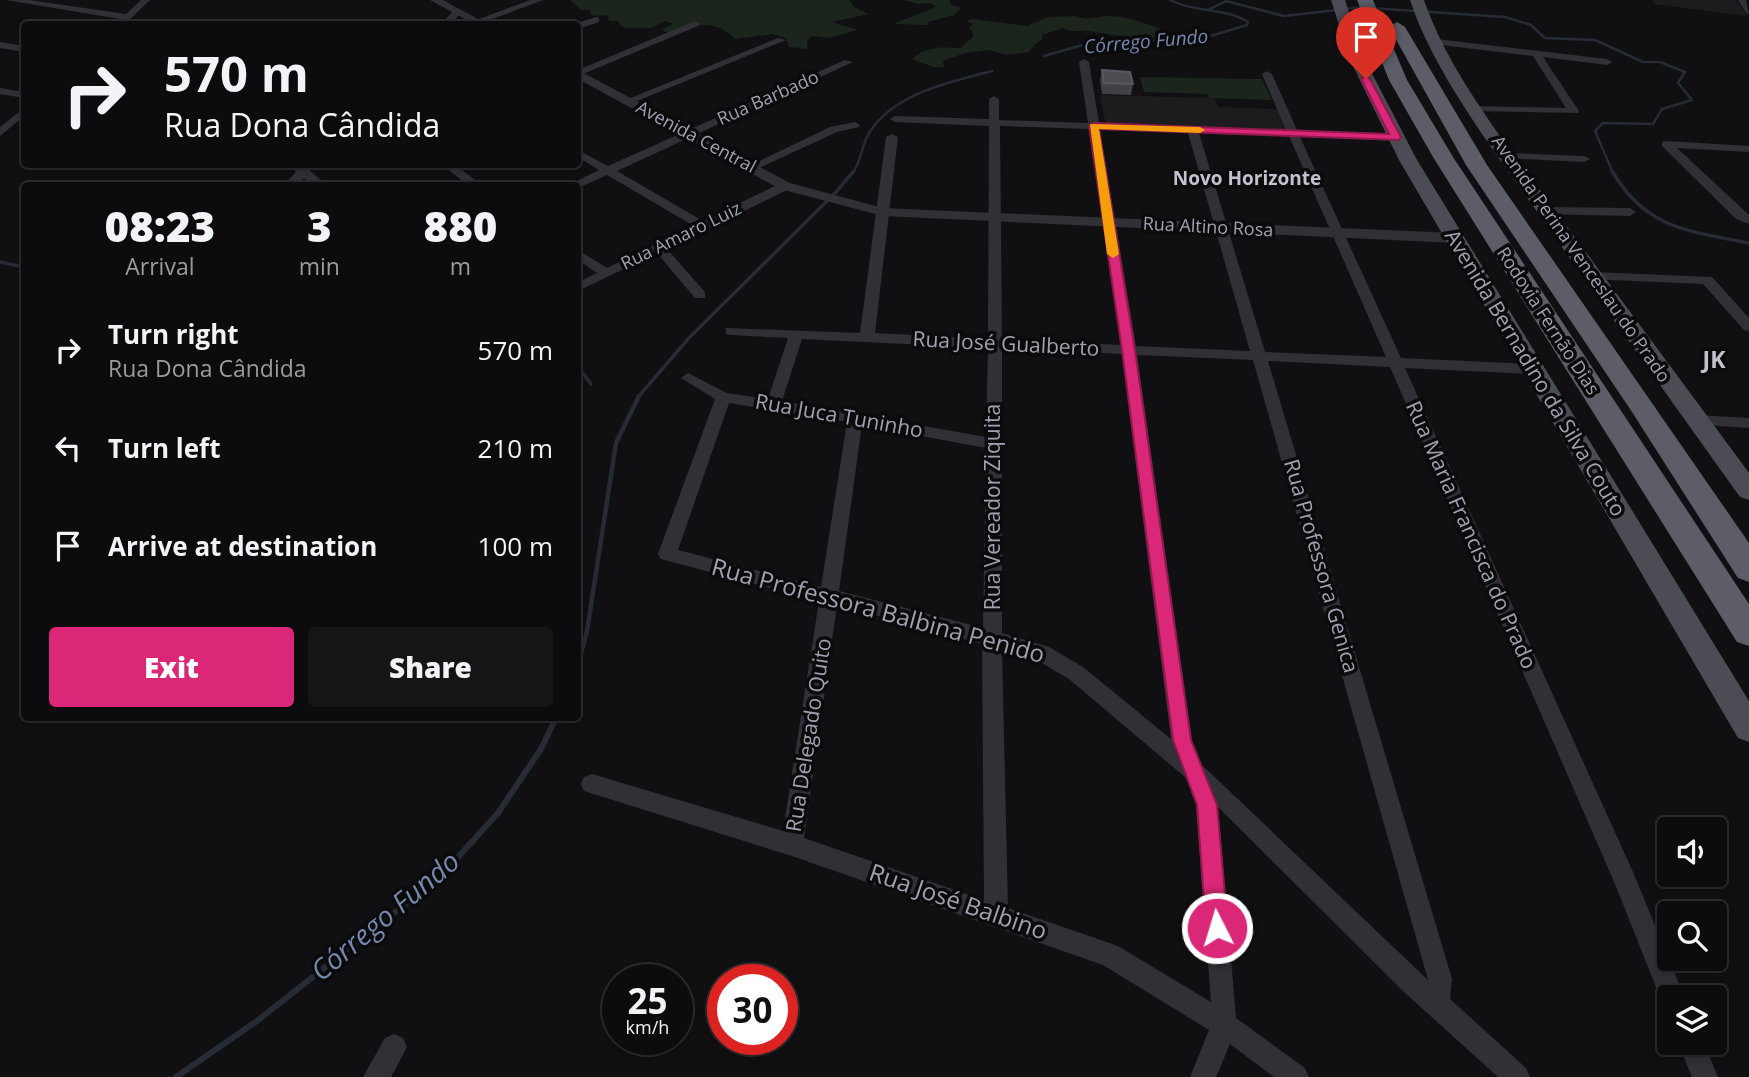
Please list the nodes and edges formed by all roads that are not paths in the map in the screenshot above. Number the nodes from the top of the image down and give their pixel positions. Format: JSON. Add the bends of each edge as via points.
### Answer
{"nodes":[{"id":1,"x":10,"y":0,"type":"edge"},
{"id":2,"x":146,"y":0,"type":"edge"},
{"id":3,"x":435,"y":0,"type":"edge"},
{"id":4,"x":540,"y":0,"type":"edge"},
{"id":5,"x":1742,"y":0,"type":"edge"},
{"id":6,"x":1420,"y":9,"type":"edge"},
{"id":7,"x":1341,"y":10,"type":"edge"},
{"id":8,"x":1377,"y":10,"type":"edge"},
{"id":9,"x":1749,"y":11,"type":"edge"},
{"id":10,"x":457,"y":12,"type":"junction"},
{"id":11,"x":128,"y":17,"type":"junction"},
{"id":12,"x":596,"y":20,"type":"dead end"},
{"id":13,"x":123,"y":21,"type":"edge"},
{"id":14,"x":448,"y":21,"type":"edge"},
{"id":15,"x":474,"y":21,"type":"edge"},
{"id":16,"x":483,"y":21,"type":"edge"},
{"id":17,"x":695,"y":24,"type":"dead end"},
{"id":18,"x":581,"y":25,"type":"edge"},
{"id":19,"x":781,"y":40,"type":"dead end"},
{"id":20,"x":1436,"y":41,"type":"junction"},
{"id":21,"x":0,"y":45,"type":"edge"},
{"id":22,"x":21,"y":48,"type":"edge"},
{"id":23,"x":1536,"y":54,"type":"junction"},
{"id":24,"x":848,"y":62,"type":"dead end"},
{"id":25,"x":1084,"y":62,"type":"dead end"},
{"id":26,"x":1607,"y":62,"type":"dead end"},
{"id":27,"x":581,"y":73,"type":"edge"},
{"id":28,"x":1267,"y":74,"type":"dead end"},
{"id":29,"x":581,"y":76,"type":"edge"},
{"id":30,"x":0,"y":91,"type":"edge"},
{"id":31,"x":21,"y":94,"type":"edge"},
{"id":32,"x":993,"y":99,"type":"dead end"},
{"id":33,"x":628,"y":101,"type":"junction"},
{"id":34,"x":1475,"y":108,"type":"junction"},
{"id":35,"x":21,"y":114,"type":"edge"},
{"id":36,"x":895,"y":119,"type":"dead end"},
{"id":37,"x":993,"y":123,"type":"junction"},
{"id":38,"x":855,"y":125,"type":"dead end"},
{"id":39,"x":1094,"y":126,"type":"junction"},
{"id":40,"x":1193,"y":130,"type":"junction"},
{"id":41,"x":0,"y":133,"type":"edge"},
{"id":42,"x":688,"y":134,"type":"junction"},
{"id":43,"x":1294,"y":134,"type":"junction"},
{"id":44,"x":892,"y":137,"type":"dead end"},
{"id":45,"x":1396,"y":137,"type":"junction"},
{"id":46,"x":1749,"y":149,"type":"edge"},
{"id":47,"x":581,"y":155,"type":"edge"},
{"id":48,"x":1506,"y":156,"type":"junction"},
{"id":49,"x":1584,"y":159,"type":"dead end"},
{"id":50,"x":753,"y":167,"type":"junction"},
{"id":51,"x":303,"y":168,"type":"edge"},
{"id":52,"x":452,"y":168,"type":"edge"},
{"id":53,"x":607,"y":170,"type":"junction"},
{"id":54,"x":318,"y":182,"type":"edge"},
{"id":55,"x":471,"y":182,"type":"edge"},
{"id":56,"x":581,"y":182,"type":"edge"},
{"id":57,"x":785,"y":186,"type":"junction"},
{"id":58,"x":836,"y":201,"type":"joint"},
{"id":59,"x":1545,"y":211,"type":"junction"},
{"id":60,"x":883,"y":212,"type":"junction"},
{"id":61,"x":1630,"y":212,"type":"dead end"},
{"id":62,"x":993,"y":218,"type":"junction"},
{"id":63,"x":1747,"y":219,"type":"edge"},
{"id":64,"x":1108,"y":223,"type":"junction"},
{"id":65,"x":703,"y":226,"type":"junction"},
{"id":66,"x":1220,"y":228,"type":"junction"},
{"id":67,"x":1337,"y":233,"type":"junction"},
{"id":68,"x":1455,"y":238,"type":"junction"},
{"id":69,"x":659,"y":248,"type":"junction"},
{"id":70,"x":581,"y":256,"type":"edge"},
{"id":71,"x":606,"y":273,"type":"junction"},
{"id":72,"x":1593,"y":276,"type":"junction"},
{"id":73,"x":581,"y":286,"type":"edge"},
{"id":74,"x":700,"y":295,"type":"dead end"},
{"id":75,"x":1749,"y":327,"type":"edge"},
{"id":76,"x":732,"y":331,"type":"dead end"},
{"id":77,"x":796,"y":334,"type":"junction"},
{"id":78,"x":867,"y":337,"type":"junction"},
{"id":79,"x":995,"y":343,"type":"junction"},
{"id":80,"x":1129,"y":350,"type":"junction"},
{"id":81,"x":1261,"y":356,"type":"junction"},
{"id":82,"x":1394,"y":362,"type":"junction"},
{"id":83,"x":1532,"y":369,"type":"junction"},
{"id":84,"x":688,"y":378,"type":"dead end"},
{"id":85,"x":723,"y":397,"type":"junction"},
{"id":86,"x":774,"y":404,"type":"junction"},
{"id":87,"x":856,"y":418,"type":"junction"},
{"id":88,"x":1651,"y":418,"type":"junction"},
{"id":89,"x":1696,"y":420,"type":"junction"},
{"id":90,"x":1749,"y":423,"type":"edge"},
{"id":91,"x":993,"y":444,"type":"junction"},
{"id":92,"x":1749,"y":491,"type":"edge"},
{"id":93,"x":1749,"y":538,"type":"edge"},
{"id":94,"x":1749,"y":569,"type":"edge"},
{"id":95,"x":829,"y":597,"type":"junction"},
{"id":96,"x":1749,"y":632,"type":"edge"},
{"id":97,"x":992,"y":640,"type":"junction"},
{"id":98,"x":1749,"y":728,"type":"edge"},
{"id":99,"x":1195,"y":772,"type":"junction"},
{"id":100,"x":592,"y":783,"type":"dead end"},
{"id":101,"x":792,"y":845,"type":"junction"},
{"id":102,"x":996,"y":916,"type":"junction"},
{"id":103,"x":1668,"y":985,"type":"edge"},
{"id":104,"x":1435,"y":1003,"type":"junction"},
{"id":105,"x":1223,"y":1024,"type":"junction"},
{"id":106,"x":394,"y":1047,"type":"dead end"},
{"id":107,"x":1696,"y":1055,"type":"edge"},
{"id":108,"x":376,"y":1077,"type":"edge"},
{"id":109,"x":1203,"y":1077,"type":"edge"},
{"id":110,"x":1296,"y":1077,"type":"edge"},
{"id":111,"x":1517,"y":1077,"type":"edge"},
{"id":112,"x":1705,"y":1077,"type":"edge"}],
"edges":[{"from":1,"to":11,"type":"street"},
{"from":2,"to":11,"type":"street"},
{"from":3,"to":10,"type":"street"},
{"from":4,"to":16,"type":"street"},
{"from":5,"to":9,"type":"street"},
{"from":6,"to":20,"type":"main road","name":"Avenida Perina Venceslau do Prado"},
{"from":7,"to":45,"type":"main road","name":"Avenida Bernadino da Silva Couto","via":[[1366,79]]},
{"from":8,"to":88,"type":"highway","name":"Rodovia Fernão Dias"},
{"from":8,"to":96,"type":"highway","name":"Rodovia Fernão Dias","via":[[1398,79],[1443,157]]},
{"from":10,"to":14,"type":"street"},
{"from":10,"to":15,"type":"street"},
{"from":11,"to":13,"type":"street"},
{"from":12,"to":18,"type":"street"},
{"from":17,"to":27,"type":"street"},
{"from":19,"to":33,"type":"street"},
{"from":20,"to":23,"type":"street"},
{"from":20,"to":34,"type":"main road","name":"Avenida Perina Venceslau do Prado"},
{"from":21,"to":22,"type":"street"},
{"from":23,"to":26,"type":"street"},
{"from":23,"to":34,"type":"street","via":[[1574,111]]},
{"from":24,"to":42,"type":"street","name":"Rua Barbado"},
{"from":25,"to":39,"type":"street"},
{"from":28,"to":43,"type":"street","name":"Rua Maria Francisca do Prado"},
{"from":29,"to":33,"type":"street","name":"Avenida Central"},
{"from":30,"to":31,"type":"street"},
{"from":32,"to":37,"type":"street","name":"Rua Vereador Ziquita"},
{"from":33,"to":42,"type":"street","name":"Avenida Central"},
{"from":34,"to":48,"type":"main road","name":"Avenida Perina Venceslau do Prado"},
{"from":35,"to":41,"type":"street"},
{"from":36,"to":37,"type":"street"},
{"from":37,"to":39,"type":"street"},
{"from":37,"to":62,"type":"street","name":"Rua Vereador Ziquita"},
{"from":38,"to":50,"type":"street","via":[[834,129]]},
{"from":39,"to":40,"type":"street"},
{"from":39,"to":64,"type":"street"},
{"from":40,"to":43,"type":"street"},
{"from":40,"to":66,"type":"street","name":"Rua Professora Genica"},
{"from":42,"to":50,"type":"street","name":"Avenida Central"},
{"from":42,"to":53,"type":"street","name":"Rua Barbado"},
{"from":43,"to":45,"type":"street"},
{"from":43,"to":67,"type":"street","name":"Rua Maria Francisca do Prado"},
{"from":44,"to":60,"type":"street"},
{"from":45,"to":68,"type":"main road","name":"Avenida Bernadino da Silva Couto"},
{"from":46,"to":63,"type":"street","via":[[1665,144]]},
{"from":47,"to":53,"type":"street"},
{"from":48,"to":49,"type":"street"},
{"from":48,"to":59,"type":"main road","name":"Avenida Perina Venceslau do Prado"},
{"from":50,"to":57,"type":"street","name":"Avenida Central"},
{"from":51,"to":54,"type":"street"},
{"from":52,"to":55,"type":"street"},
{"from":53,"to":56,"type":"street","name":"Rua Barbado"},
{"from":53,"to":65,"type":"street"},
{"from":57,"to":58,"type":"street","name":"Avenida Central"},
{"from":57,"to":65,"type":"street","name":"Rua Amaro Luiz"},
{"from":58,"to":60,"type":"street","name":"Rua Altino Rosa"},
{"from":59,"to":61,"type":"street"},
{"from":59,"to":72,"type":"main road","name":"Avenida Perina Venceslau do Prado"},
{"from":60,"to":62,"type":"street","name":"Rua Altino Rosa"},
{"from":60,"to":78,"type":"street"},
{"from":62,"to":64,"type":"street","name":"Rua Altino Rosa"},
{"from":62,"to":79,"type":"street","name":"Rua Vereador Ziquita"},
{"from":64,"to":66,"type":"street","name":"Rua Altino Rosa"},
{"from":64,"to":80,"type":"street"},
{"from":65,"to":69,"type":"street","name":"Rua Amaro Luiz"},
{"from":66,"to":67,"type":"street","name":"Rua Altino Rosa"},
{"from":66,"to":81,"type":"street","name":"Rua Professora Genica"},
{"from":67,"to":68,"type":"street","name":"Rua Altino Rosa"},
{"from":67,"to":82,"type":"street","name":"Rua Maria Francisca do Prado"},
{"from":68,"to":83,"type":"main road","name":"Avenida Bernadino da Silva Couto"},
{"from":69,"to":71,"type":"street","name":"Rua Amaro Luiz"},
{"from":69,"to":74,"type":"street"},
{"from":70,"to":71,"type":"street"},
{"from":71,"to":73,"type":"street","name":"Rua Amaro Luiz"},
{"from":72,"to":75,"type":"street","via":[[1707,280]]},
{"from":72,"to":89,"type":"main road","name":"Avenida Perina Venceslau do Prado"},
{"from":76,"to":77,"type":"street","name":"Rua José Gualberto"},
{"from":77,"to":78,"type":"street","name":"Rua José Gualberto"},
{"from":77,"to":86,"type":"street"},
{"from":78,"to":79,"type":"street","name":"Rua José Gualberto"},
{"from":79,"to":80,"type":"street","name":"Rua José Gualberto"},
{"from":79,"to":91,"type":"street","name":"Rua Vereador Ziquita"},
{"from":80,"to":81,"type":"street","name":"Rua José Gualberto"},
{"from":80,"to":99,"type":"street","via":[[1182,740]]},
{"from":81,"to":82,"type":"street","name":"Rua José Gualberto"},
{"from":81,"to":104,"type":"street","name":"Rua Professora Genica","via":[[1440,979]]},
{"from":82,"to":83,"type":"street","name":"Rua José Gualberto"},
{"from":82,"to":103,"type":"street","name":"Rua Maria Francisca do Prado"},
{"from":83,"to":98,"type":"main road","name":"Avenida Bernadino da Silva Couto"},
{"from":84,"to":85,"type":"street","name":"Rua Juca Tuninho"},
{"from":85,"to":86,"type":"street","name":"Rua Juca Tuninho"},
{"from":85,"to":95,"type":"street","name":"Rua Professora Balbina Penido","via":[[667,554]]},
{"from":86,"to":87,"type":"street","name":"Rua Juca Tuninho"},
{"from":87,"to":91,"type":"street","name":"Rua Juca Tuninho"},
{"from":87,"to":95,"type":"street","name":"Rua Delegado Quito"},
{"from":88,"to":93,"type":"highway"},
{"from":88,"to":94,"type":"highway","name":"Rodovia Fernão Dias"},
{"from":89,"to":90,"type":"street"},
{"from":89,"to":92,"type":"main road","name":"Avenida Perina Venceslau do Prado"},
{"from":91,"to":97,"type":"street","name":"Rua Vereador Ziquita"},
{"from":95,"to":97,"type":"street","name":"Rua Professora Balbina Penido"},
{"from":95,"to":101,"type":"street","name":"Rua Delegado Quito"},
{"from":97,"to":99,"type":"street","name":"Rua Professora Balbina Penido","via":[[1042,653],[1067,667]]},
{"from":97,"to":102,"type":"street","name":"Rua Vereador Ziquita"},
{"from":99,"to":104,"type":"street","name":"Rua Professora Balbina Penido"},
{"from":99,"to":105,"type":"street","via":[[1207,805]]},
{"from":100,"to":101,"type":"street","name":"Rua José Balbino"},
{"from":101,"to":102,"type":"street","name":"Rua José Balbino"},
{"from":102,"to":105,"type":"street","name":"Rua José Balbino","via":[[1109,955]]},
{"from":104,"to":111,"type":"street","name":"Rua Professora Balbina Penido"},
{"from":105,"to":109,"type":"street"},
{"from":105,"to":110,"type":"street","name":"Rua José Balbino"},
{"from":106,"to":108,"type":"street"},
{"from":107,"to":112,"type":"street"}]}
